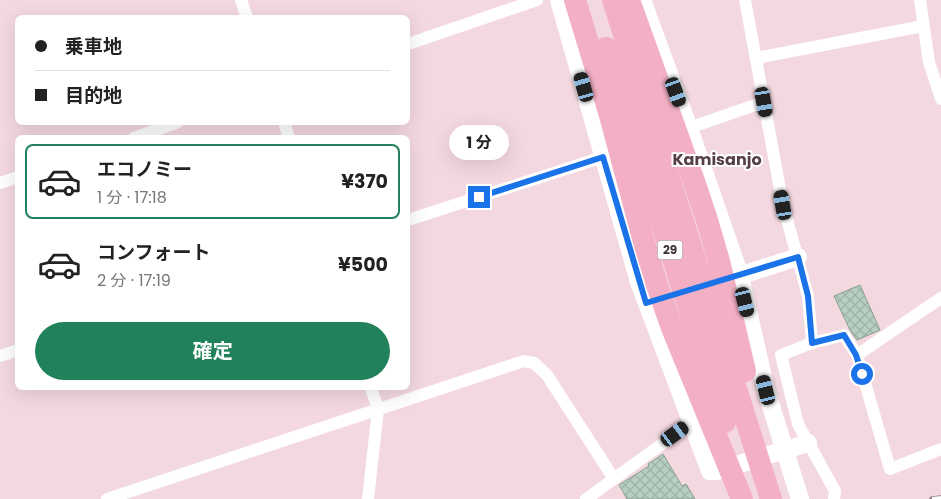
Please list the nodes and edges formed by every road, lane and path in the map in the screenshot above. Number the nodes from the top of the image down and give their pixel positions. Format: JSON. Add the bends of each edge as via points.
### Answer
{"nodes":[{"id":1,"x":241,"y":0,"type":"edge"},
{"id":2,"x":537,"y":0,"type":"edge"},
{"id":3,"x":559,"y":0,"type":"edge"},
{"id":4,"x":575,"y":0,"type":"edge"},
{"id":5,"x":591,"y":0,"type":"edge"},
{"id":6,"x":613,"y":0,"type":"edge"},
{"id":7,"x":629,"y":0,"type":"edge"},
{"id":8,"x":642,"y":0,"type":"edge"},
{"id":9,"x":745,"y":0,"type":"edge"},
{"id":10,"x":920,"y":0,"type":"edge"},
{"id":11,"x":246,"y":15,"type":"edge"},
{"id":12,"x":923,"y":26,"type":"junction"},
{"id":13,"x":410,"y":43,"type":"edge"},
{"id":14,"x":756,"y":58,"type":"junction"},
{"id":15,"x":941,"y":99,"type":"edge"},
{"id":16,"x":764,"y":102,"type":"junction"},
{"id":17,"x":170,"y":125,"type":"edge"},
{"id":18,"x":689,"y":128,"type":"junction"},
{"id":19,"x":142,"y":135,"type":"edge"},
{"id":20,"x":603,"y":157,"type":"junction"},
{"id":21,"x":15,"y":178,"type":"edge"},
{"id":22,"x":0,"y":183,"type":"edge"},
{"id":23,"x":410,"y":219,"type":"edge"},
{"id":24,"x":798,"y":257,"type":"junction"},
{"id":25,"x":740,"y":276,"type":"junction"},
{"id":26,"x":941,"y":298,"type":"edge"},
{"id":27,"x":646,"y":303,"type":"junction"},
{"id":28,"x":812,"y":343,"type":"junction"},
{"id":29,"x":15,"y":351,"type":"edge"},
{"id":30,"x":856,"y":355,"type":"junction"},
{"id":31,"x":0,"y":356,"type":"edge"},
{"id":32,"x":372,"y":390,"type":"edge"},
{"id":33,"x":378,"y":409,"type":"junction"},
{"id":34,"x":690,"y":423,"type":"junction"},
{"id":35,"x":808,"y":443,"type":"junction"},
{"id":36,"x":941,"y":449,"type":"edge"},
{"id":37,"x":614,"y":478,"type":"junction"},
{"id":38,"x":106,"y":499,"type":"edge"},
{"id":39,"x":368,"y":499,"type":"edge"},
{"id":40,"x":586,"y":499,"type":"edge"},
{"id":41,"x":742,"y":499,"type":"edge"},
{"id":42,"x":750,"y":499,"type":"edge"},
{"id":43,"x":772,"y":499,"type":"edge"},
{"id":44,"x":778,"y":499,"type":"edge"},
{"id":45,"x":800,"y":499,"type":"edge"},
{"id":46,"x":834,"y":499,"type":"edge"}],
"edges":[{"from":1,"to":11,"type":"street"},
{"from":2,"to":13,"type":"street"},
{"from":3,"to":20,"type":"street"},
{"from":4,"to":41,"type":"highway","via":[[658,288]]},
{"from":5,"to":42,"type":"highway","number":"29"},
{"from":6,"to":43,"type":"highway","number":"29"},
{"from":7,"to":44,"type":"highway","via":[[707,220]]},
{"from":8,"to":18,"type":"street"},
{"from":9,"to":14,"type":"street"},
{"from":10,"to":12,"type":"street"},
{"from":12,"to":14,"type":"street"},
{"from":12,"to":15,"type":"street","via":[[929,62]]},
{"from":14,"to":16,"type":"street"},
{"from":16,"to":18,"type":"street"},
{"from":16,"to":24,"type":"street","via":[[783,205]]},
{"from":17,"to":19,"type":"street"},
{"from":18,"to":25,"type":"street"},
{"from":20,"to":23,"type":"street"},
{"from":20,"to":27,"type":"street"},
{"from":21,"to":22,"type":"street"},
{"from":24,"to":25,"type":"street"},
{"from":24,"to":28,"type":"street","via":[[808,296]]},
{"from":25,"to":27,"type":"street"},
{"from":25,"to":45,"type":"street","via":[[766,390]]},
{"from":26,"to":30,"type":"street"},
{"from":27,"to":34,"type":"street"},
{"from":28,"to":30,"type":"street","via":[[844,335]]},
{"from":28,"to":35,"type":"street","via":[[781,355],[798,424]]},
{"from":29,"to":31,"type":"street"},
{"from":30,"to":36,"type":"street","via":[[890,470]]},
{"from":32,"to":33,"type":"street"},
{"from":33,"to":37,"type":"street","via":[[524,361],[534,363],[547,375]]},
{"from":33,"to":38,"type":"street"},
{"from":33,"to":39,"type":"street"},
{"from":34,"to":35,"type":"street","via":[[710,470],[718,471]]},
{"from":34,"to":37,"type":"street"},
{"from":35,"to":46,"type":"street","via":[[835,491]]},
{"from":37,"to":40,"type":"street"}]}
